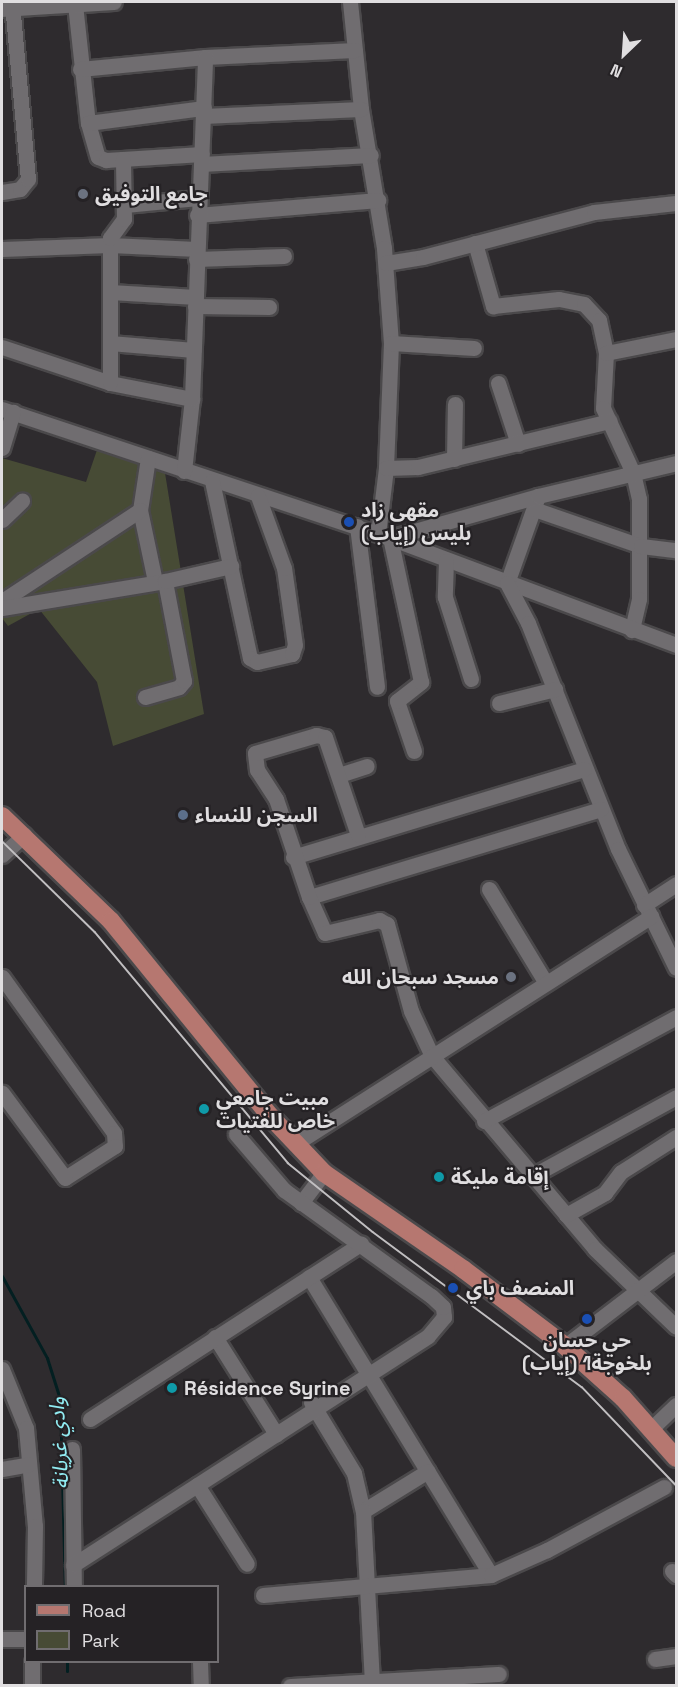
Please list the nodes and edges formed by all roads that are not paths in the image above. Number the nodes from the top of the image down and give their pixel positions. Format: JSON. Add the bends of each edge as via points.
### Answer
{"nodes":[{"id":1,"x":114,"y":2,"type":"edge"},
{"id":2,"x":350,"y":2,"type":"edge"},
{"id":3,"x":75,"y":4,"type":"junction"},
{"id":4,"x":9,"y":6,"type":"edge"},
{"id":5,"x":355,"y":50,"type":"junction"},
{"id":6,"x":205,"y":57,"type":"junction"},
{"id":7,"x":80,"y":69,"type":"junction"},
{"id":8,"x":361,"y":109,"type":"junction"},
{"id":9,"x":203,"y":112,"type":"junction"},
{"id":10,"x":88,"y":123,"type":"junction"},
{"id":11,"x":371,"y":155,"type":"junction"},
{"id":12,"x":123,"y":159,"type":"junction"},
{"id":13,"x":201,"y":159,"type":"junction"},
{"id":14,"x":2,"y":192,"type":"edge"},
{"id":15,"x":198,"y":198,"type":"junction"},
{"id":16,"x":378,"y":200,"type":"junction"},
{"id":17,"x":676,"y":203,"type":"edge"},
{"id":18,"x":124,"y":205,"type":"junction"},
{"id":19,"x":197,"y":215,"type":"junction"},
{"id":20,"x":475,"y":243,"type":"junction"},
{"id":21,"x":110,"y":245,"type":"junction"},
{"id":22,"x":2,"y":249,"type":"edge"},
{"id":23,"x":196,"y":254,"type":"junction"},
{"id":24,"x":284,"y":256,"type":"dead end"},
{"id":25,"x":386,"y":263,"type":"junction"},
{"id":26,"x":110,"y":292,"type":"junction"},
{"id":27,"x":195,"y":301,"type":"junction"},
{"id":28,"x":269,"y":307,"type":"dead end"},
{"id":29,"x":676,"y":339,"type":"edge"},
{"id":30,"x":110,"y":343,"type":"junction"},
{"id":31,"x":391,"y":343,"type":"junction"},
{"id":32,"x":2,"y":348,"type":"edge"},
{"id":33,"x":474,"y":348,"type":"dead end"},
{"id":34,"x":194,"y":350,"type":"junction"},
{"id":35,"x":606,"y":353,"type":"junction"},
{"id":36,"x":110,"y":383,"type":"junction"},
{"id":37,"x":498,"y":383,"type":"dead end"},
{"id":38,"x":192,"y":399,"type":"junction"},
{"id":39,"x":455,"y":404,"type":"dead end"},
{"id":40,"x":7,"y":410,"type":"edge"},
{"id":41,"x":610,"y":421,"type":"junction"},
{"id":42,"x":518,"y":444,"type":"junction"},
{"id":43,"x":2,"y":448,"type":"edge"},
{"id":44,"x":148,"y":458,"type":"junction"},
{"id":45,"x":454,"y":459,"type":"junction"},
{"id":46,"x":676,"y":463,"type":"edge"},
{"id":47,"x":386,"y":468,"type":"junction"},
{"id":48,"x":184,"y":471,"type":"junction"},
{"id":49,"x":633,"y":473,"type":"junction"},
{"id":50,"x":212,"y":481,"type":"junction"},
{"id":51,"x":258,"y":496,"type":"junction"},
{"id":52,"x":22,"y":501,"type":"dead end"},
{"id":53,"x":536,"y":502,"type":"junction"},
{"id":54,"x":140,"y":510,"type":"junction"},
{"id":55,"x":2,"y":520,"type":"edge"},
{"id":56,"x":357,"y":526,"type":"junction"},
{"id":57,"x":384,"y":536,"type":"junction"},
{"id":58,"x":641,"y":546,"type":"junction"},
{"id":59,"x":676,"y":550,"type":"edge"},
{"id":60,"x":446,"y":561,"type":"junction"},
{"id":61,"x":231,"y":566,"type":"junction"},
{"id":62,"x":160,"y":581,"type":"junction"},
{"id":63,"x":507,"y":583,"type":"junction"},
{"id":64,"x":2,"y":602,"type":"edge"},
{"id":65,"x":2,"y":608,"type":"edge"},
{"id":66,"x":632,"y":630,"type":"junction"},
{"id":67,"x":676,"y":645,"type":"edge"},
{"id":68,"x":471,"y":679,"type":"dead end"},
{"id":69,"x":377,"y":687,"type":"dead end"},
{"id":70,"x":555,"y":689,"type":"junction"},
{"id":71,"x":145,"y":697,"type":"dead end"},
{"id":72,"x":499,"y":703,"type":"dead end"},
{"id":73,"x":414,"y":751,"type":"dead end"},
{"id":74,"x":367,"y":766,"type":"dead end"},
{"id":75,"x":584,"y":769,"type":"junction"},
{"id":76,"x":339,"y":775,"type":"junction"},
{"id":77,"x":601,"y":809,"type":"junction"},
{"id":78,"x":2,"y":816,"type":"edge"},
{"id":79,"x":24,"y":835,"type":"junction"},
{"id":80,"x":358,"y":835,"type":"junction"},
{"id":81,"x":2,"y":855,"type":"edge"},
{"id":82,"x":293,"y":857,"type":"junction"},
{"id":83,"x":676,"y":884,"type":"edge"},
{"id":84,"x":489,"y":889,"type":"dead end"},
{"id":85,"x":309,"y":897,"type":"junction"},
{"id":86,"x":648,"y":910,"type":"junction"},
{"id":87,"x":676,"y":968,"type":"edge"},
{"id":88,"x":2,"y":976,"type":"edge"},
{"id":89,"x":546,"y":983,"type":"junction"},
{"id":90,"x":676,"y":1017,"type":"edge"},
{"id":91,"x":432,"y":1056,"type":"junction"},
{"id":92,"x":2,"y":1093,"type":"edge"},
{"id":93,"x":676,"y":1097,"type":"edge"},
{"id":94,"x":484,"y":1120,"type":"junction"},
{"id":95,"x":236,"y":1134,"type":"dead end"},
{"id":96,"x":676,"y":1137,"type":"edge"},
{"id":97,"x":294,"y":1144,"type":"junction"},
{"id":98,"x":324,"y":1173,"type":"junction"},
{"id":99,"x":532,"y":1176,"type":"junction"},
{"id":100,"x":302,"y":1203,"type":"junction"},
{"id":101,"x":566,"y":1215,"type":"junction"},
{"id":102,"x":361,"y":1244,"type":"junction"},
{"id":103,"x":676,"y":1261,"type":"edge"},
{"id":104,"x":309,"y":1277,"type":"junction"},
{"id":105,"x":641,"y":1289,"type":"junction"},
{"id":106,"x":676,"y":1327,"type":"edge"},
{"id":107,"x":215,"y":1337,"type":"junction"},
{"id":108,"x":566,"y":1346,"type":"junction"},
{"id":109,"x":2,"y":1369,"type":"edge"},
{"id":110,"x":367,"y":1371,"type":"junction"},
{"id":111,"x":313,"y":1405,"type":"junction"},
{"id":112,"x":676,"y":1406,"type":"edge"},
{"id":113,"x":90,"y":1419,"type":"dead end"},
{"id":114,"x":652,"y":1428,"type":"junction"},
{"id":115,"x":274,"y":1430,"type":"junction"},
{"id":116,"x":72,"y":1449,"type":"dead end"},
{"id":117,"x":676,"y":1458,"type":"edge"},
{"id":118,"x":29,"y":1464,"type":"junction"},
{"id":119,"x":2,"y":1469,"type":"edge"},
{"id":120,"x":428,"y":1471,"type":"junction"},
{"id":121,"x":197,"y":1485,"type":"junction"},
{"id":122,"x":664,"y":1488,"type":"dead end"},
{"id":123,"x":363,"y":1510,"type":"junction"},
{"id":124,"x":73,"y":1560,"type":"junction"},
{"id":125,"x":247,"y":1564,"type":"dead end"},
{"id":126,"x":491,"y":1575,"type":"junction"},
{"id":127,"x":34,"y":1585,"type":"edge"},
{"id":128,"x":74,"y":1585,"type":"edge"},
{"id":129,"x":367,"y":1588,"type":"junction"},
{"id":130,"x":263,"y":1595,"type":"dead end"},
{"id":131,"x":2,"y":1639,"type":"edge"},
{"id":132,"x":24,"y":1639,"type":"edge"},
{"id":133,"x":676,"y":1656,"type":"edge"},
{"id":134,"x":655,"y":1659,"type":"dead end"},
{"id":135,"x":33,"y":1663,"type":"edge"},
{"id":136,"x":200,"y":1663,"type":"edge"},
{"id":137,"x":499,"y":1674,"type":"dead end"},
{"id":138,"x":465,"y":1681,"type":"edge"},
{"id":139,"x":379,"y":1682,"type":"edge"},
{"id":140,"x":293,"y":1685,"type":"edge"},
{"id":141,"x":32,"y":1686,"type":"edge"},
{"id":142,"x":201,"y":1686,"type":"edge"}],
"edges":[{"from":1,"to":3,"type":"street"},
{"from":2,"to":5,"type":"street"},
{"from":3,"to":4,"type":"street"},
{"from":3,"to":7,"type":"street"},
{"from":4,"to":14,"type":"street","via":[[28,179],[20,189]]},
{"from":5,"to":6,"type":"street"},
{"from":5,"to":8,"type":"street"},
{"from":6,"to":7,"type":"street"},
{"from":6,"to":9,"type":"street"},
{"from":7,"to":10,"type":"street"},
{"from":8,"to":9,"type":"street"},
{"from":8,"to":11,"type":"street"},
{"from":9,"to":10,"type":"street"},
{"from":9,"to":13,"type":"street"},
{"from":10,"to":12,"type":"street","via":[[98,157]]},
{"from":11,"to":13,"type":"street"},
{"from":11,"to":16,"type":"street"},
{"from":12,"to":13,"type":"street"},
{"from":12,"to":18,"type":"street"},
{"from":13,"to":15,"type":"street"},
{"from":15,"to":18,"type":"street"},
{"from":15,"to":19,"type":"street"},
{"from":16,"to":19,"type":"street"},
{"from":16,"to":25,"type":"street"},
{"from":17,"to":20,"type":"street","via":[[594,212]]},
{"from":18,"to":21,"type":"street","via":[[124,219],[112,231]]},
{"from":19,"to":23,"type":"street"},
{"from":20,"to":25,"type":"street"},
{"from":20,"to":35,"type":"street","via":[[493,306],[559,299],[585,304],[599,320]]},
{"from":21,"to":22,"type":"street"},
{"from":21,"to":23,"type":"street"},
{"from":21,"to":26,"type":"street"},
{"from":23,"to":24,"type":"street"},
{"from":23,"to":27,"type":"street"},
{"from":25,"to":31,"type":"street"},
{"from":26,"to":27,"type":"street"},
{"from":26,"to":30,"type":"street"},
{"from":27,"to":28,"type":"street"},
{"from":27,"to":34,"type":"street"},
{"from":29,"to":35,"type":"street"},
{"from":30,"to":34,"type":"street"},
{"from":30,"to":36,"type":"street"},
{"from":31,"to":33,"type":"street"},
{"from":31,"to":47,"type":"street"},
{"from":32,"to":36,"type":"street"},
{"from":34,"to":38,"type":"street"},
{"from":35,"to":41,"type":"street","via":[[603,408]]},
{"from":36,"to":38,"type":"street"},
{"from":37,"to":42,"type":"street"},
{"from":38,"to":48,"type":"street"},
{"from":39,"to":45,"type":"street"},
{"from":40,"to":43,"type":"street"},
{"from":40,"to":44,"type":"street"},
{"from":41,"to":42,"type":"street"},
{"from":41,"to":49,"type":"street"},
{"from":42,"to":45,"type":"street"},
{"from":44,"to":48,"type":"street"},
{"from":44,"to":54,"type":"street"},
{"from":45,"to":47,"type":"street"},
{"from":46,"to":49,"type":"street"},
{"from":47,"to":57,"type":"street"},
{"from":48,"to":50,"type":"street"},
{"from":49,"to":53,"type":"street"},
{"from":49,"to":58,"type":"street","via":[[639,499]]},
{"from":50,"to":51,"type":"street"},
{"from":50,"to":61,"type":"street"},
{"from":51,"to":56,"type":"street"},
{"from":51,"to":61,"type":"street","via":[[284,568],[295,645],[292,654],[257,662],[250,658]]},
{"from":52,"to":55,"type":"street"},
{"from":53,"to":57,"type":"street"},
{"from":53,"to":58,"type":"street"},
{"from":53,"to":63,"type":"street"},
{"from":54,"to":62,"type":"street"},
{"from":54,"to":64,"type":"street"},
{"from":56,"to":57,"type":"street"},
{"from":56,"to":69,"type":"street"},
{"from":57,"to":60,"type":"street"},
{"from":57,"to":73,"type":"street","via":[[421,682],[398,701]]},
{"from":58,"to":59,"type":"street"},
{"from":58,"to":66,"type":"street","via":[[639,599]]},
{"from":60,"to":63,"type":"street"},
{"from":60,"to":68,"type":"street","via":[[446,597]]},
{"from":61,"to":62,"type":"street"},
{"from":62,"to":65,"type":"street"},
{"from":62,"to":71,"type":"street","via":[[184,681],[179,687]]},
{"from":63,"to":66,"type":"street"},
{"from":63,"to":70,"type":"street"},
{"from":66,"to":67,"type":"street"},
{"from":70,"to":72,"type":"street"},
{"from":70,"to":75,"type":"street"},
{"from":74,"to":76,"type":"street"},
{"from":75,"to":77,"type":"street"},
{"from":75,"to":80,"type":"street"},
{"from":76,"to":80,"type":"street"},
{"from":76,"to":82,"type":"street","via":[[322,735],[255,753],[257,770],[276,799]]},
{"from":77,"to":85,"type":"street"},
{"from":77,"to":86,"type":"street"},
{"from":78,"to":79,"type":"main road"},
{"from":79,"to":81,"type":"street"},
{"from":79,"to":97,"type":"main road","via":[[111,921]]},
{"from":80,"to":82,"type":"street"},
{"from":82,"to":85,"type":"street"},
{"from":83,"to":86,"type":"street"},
{"from":84,"to":89,"type":"street"},
{"from":85,"to":91,"type":"street","via":[[325,933],[379,920],[387,924],[411,1011]]},
{"from":86,"to":87,"type":"street"},
{"from":86,"to":89,"type":"street"},
{"from":88,"to":92,"type":"street","via":[[114,1133],[116,1142],[109,1152],[65,1178]]},
{"from":89,"to":91,"type":"street"},
{"from":90,"to":94,"type":"street"},
{"from":91,"to":94,"type":"street"},
{"from":91,"to":97,"type":"street"},
{"from":93,"to":99,"type":"street"},
{"from":94,"to":99,"type":"street"},
{"from":95,"to":100,"type":"street","via":[[271,1178]]},
{"from":96,"to":101,"type":"street","via":[[621,1172],[605,1192]]},
{"from":97,"to":98,"type":"main road"},
{"from":98,"to":100,"type":"street"},
{"from":98,"to":108,"type":"main road"},
{"from":99,"to":101,"type":"street"},
{"from":100,"to":102,"type":"street"},
{"from":101,"to":105,"type":"street","via":[[595,1249]]},
{"from":102,"to":104,"type":"street"},
{"from":102,"to":110,"type":"street","via":[[440,1304],[444,1317]]},
{"from":103,"to":105,"type":"street"},
{"from":104,"to":107,"type":"street"},
{"from":104,"to":110,"type":"street"},
{"from":105,"to":106,"type":"street"},
{"from":105,"to":108,"type":"street"},
{"from":107,"to":113,"type":"street"},
{"from":107,"to":115,"type":"street"},
{"from":108,"to":114,"type":"main road"},
{"from":109,"to":118,"type":"street","via":[[26,1428]]},
{"from":110,"to":111,"type":"street"},
{"from":110,"to":120,"type":"street"},
{"from":111,"to":115,"type":"street"},
{"from":111,"to":123,"type":"street","via":[[354,1473]]},
{"from":112,"to":114,"type":"street"},
{"from":114,"to":117,"type":"main road"},
{"from":115,"to":121,"type":"street"},
{"from":115,"to":124,"type":"street"},
{"from":116,"to":124,"type":"street"},
{"from":118,"to":119,"type":"street"},
{"from":118,"to":127,"type":"street","via":[[35,1526]]},
{"from":120,"to":123,"type":"street"},
{"from":120,"to":126,"type":"street"},
{"from":121,"to":124,"type":"street"},
{"from":121,"to":125,"type":"street"},
{"from":122,"to":126,"type":"street","via":[[548,1550]]},
{"from":123,"to":129,"type":"street"},
{"from":124,"to":128,"type":"street"},
{"from":126,"to":129,"type":"street"},
{"from":129,"to":130,"type":"street"},
{"from":129,"to":139,"type":"street"},
{"from":131,"to":132,"type":"street"},
{"from":133,"to":134,"type":"street"},
{"from":135,"to":141,"type":"street"},
{"from":136,"to":142,"type":"street"},
{"from":137,"to":138,"type":"street"},
{"from":138,"to":139,"type":"street"},
{"from":139,"to":140,"type":"street"}]}
